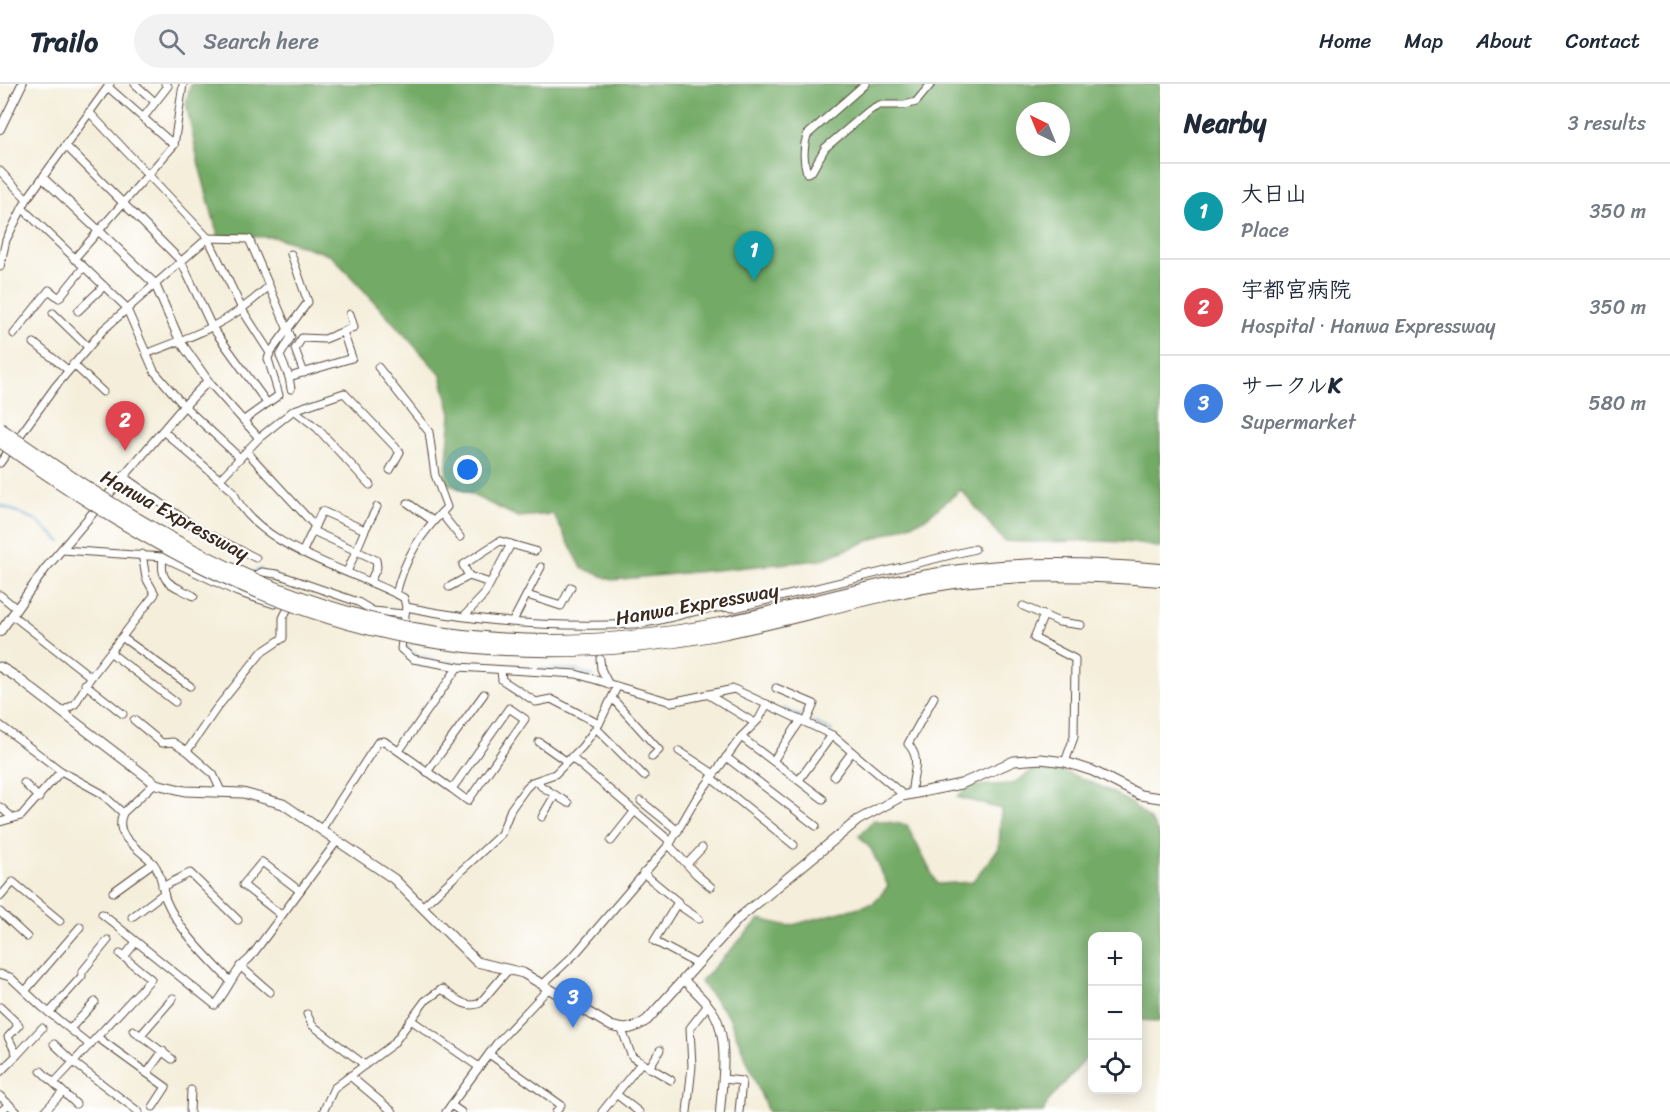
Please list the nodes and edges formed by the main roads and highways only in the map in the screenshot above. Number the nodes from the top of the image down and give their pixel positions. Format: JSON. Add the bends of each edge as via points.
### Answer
{"nodes":[{"id":1,"x":0,"y":429,"type":"edge"},
{"id":2,"x":0,"y":441,"type":"edge"},
{"id":3,"x":1160,"y":570,"type":"edge"},
{"id":4,"x":1160,"y":580,"type":"edge"},
{"id":5,"x":408,"y":636,"type":"junction"},
{"id":6,"x":2,"y":667,"type":"edge"},
{"id":7,"x":1160,"y":798,"type":"edge"}],
"edges":[{"from":1,"to":5,"type":"highway","name":"Hanwa Expressway","bridge":true,"via":[[136,520],[221,566]]},
{"from":2,"to":5,"type":"highway","name":"Hanwa Expressway","bridge":true,"via":[[107,513],[217,575],[303,611]]},
{"from":3,"to":5,"type":"highway","name":"Hanwa Expressway","via":[[1035,564],[959,571],[721,623],[615,639],[526,641]]},
{"from":4,"to":5,"type":"highway","name":"Hanwa Expressway","via":[[1046,575],[960,582],[871,598],[723,633],[617,649],[525,651],[461,646]]},
{"from":6,"to":7,"type":"main road","via":[[155,783],[185,791],[221,791],[274,800],[394,879],[472,958],[487,966],[523,973],[622,1030],[646,1020],[739,918],[858,820],[902,796],[961,784],[1014,761],[1041,759],[1093,771],[1140,795]]}]}
